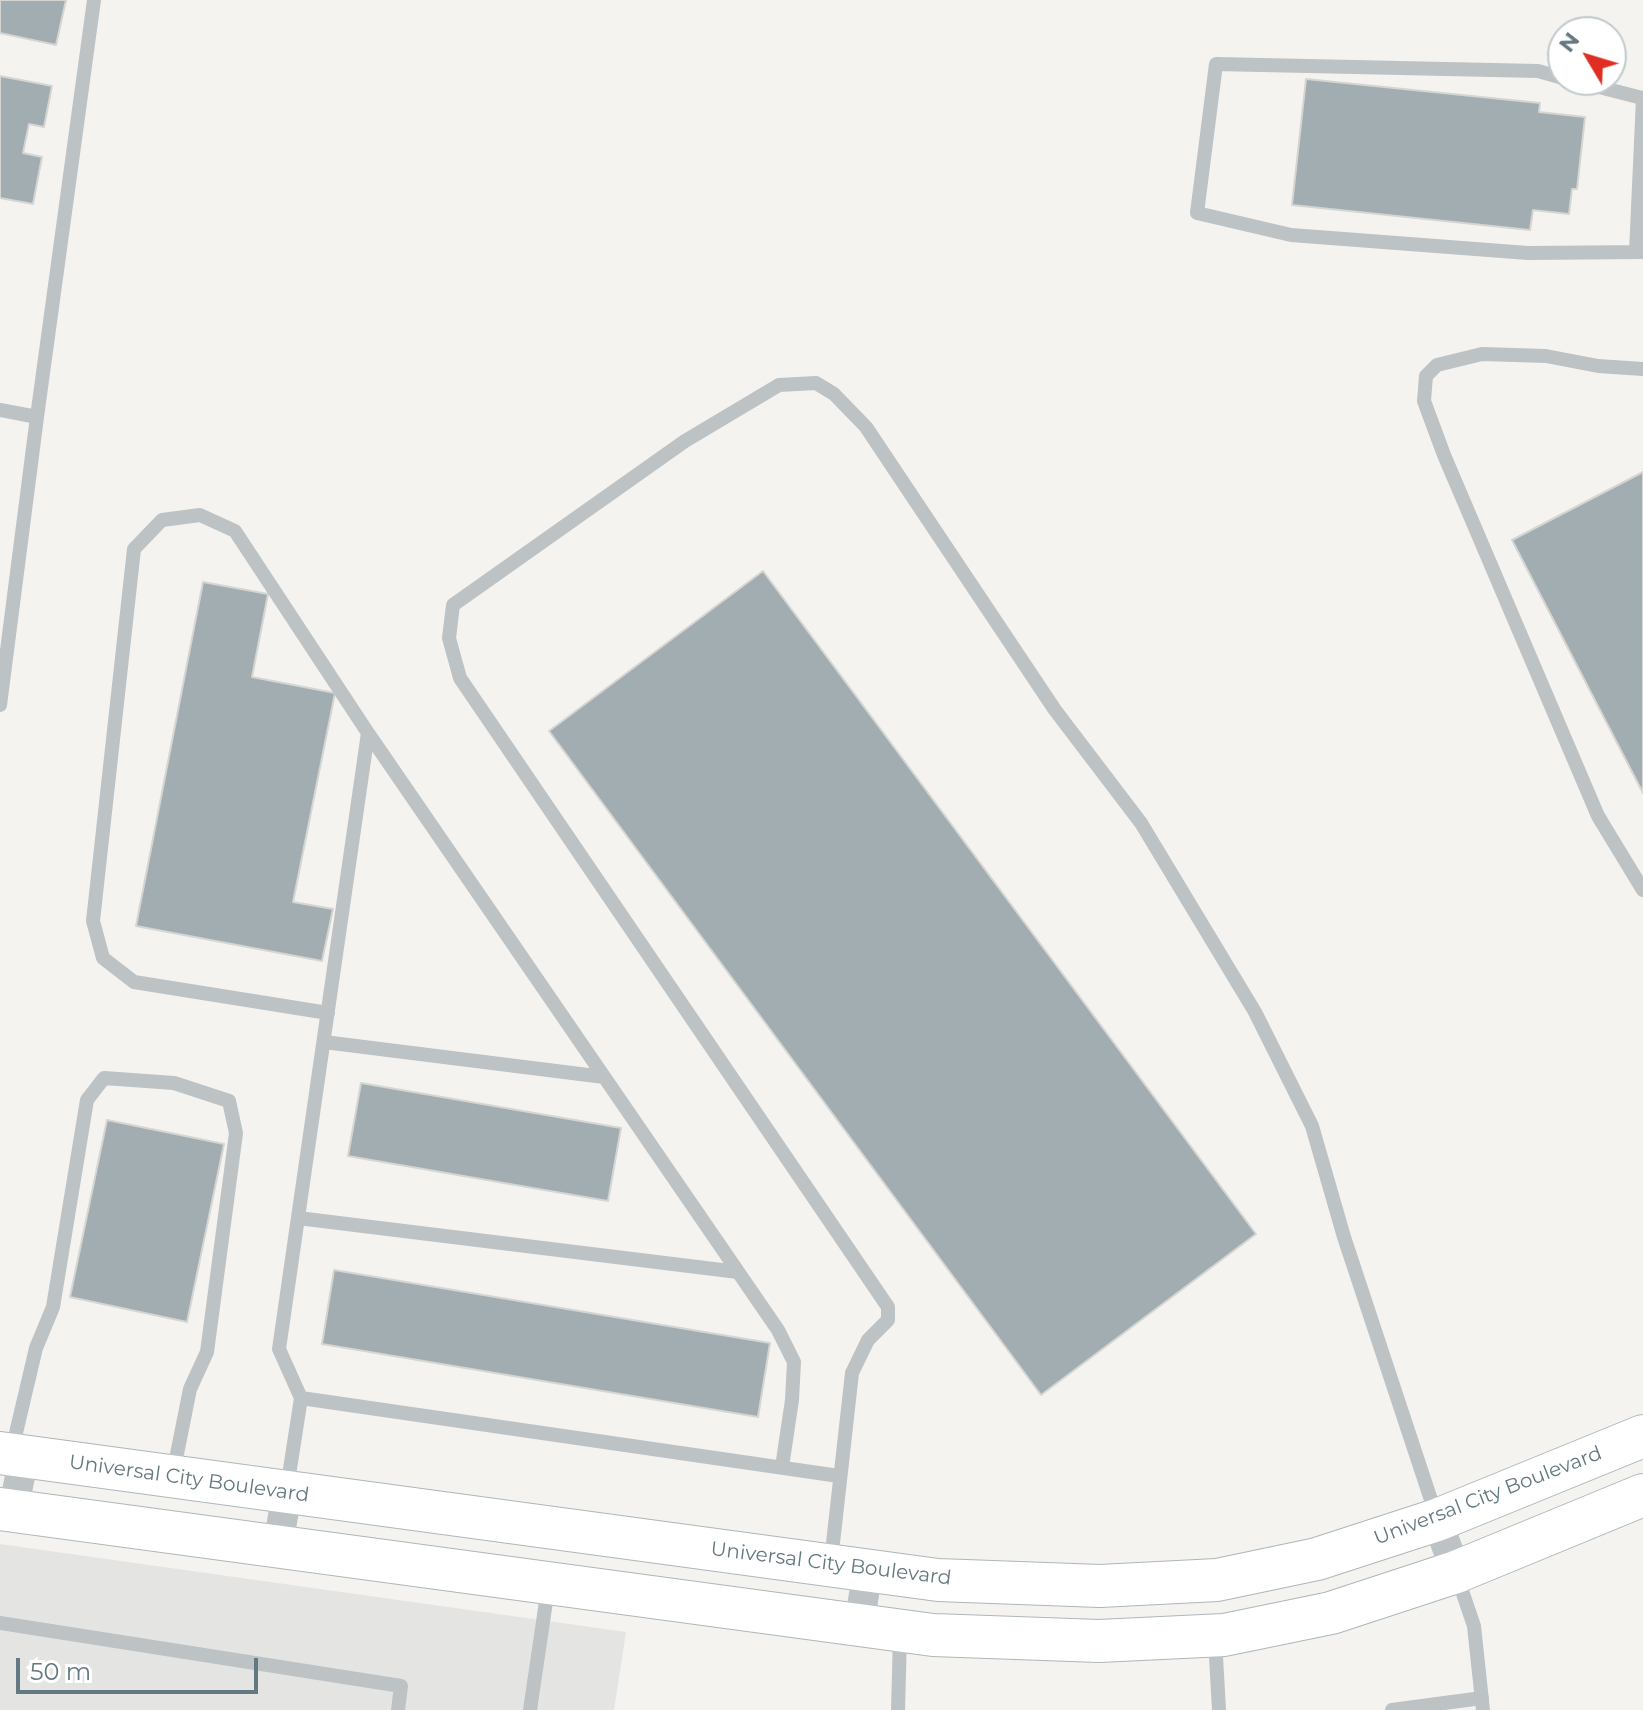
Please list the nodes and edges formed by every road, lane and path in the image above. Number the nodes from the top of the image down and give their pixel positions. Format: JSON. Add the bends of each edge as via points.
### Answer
{"nodes":[{"id":1,"x":94,"y":0,"type":"edge"},
{"id":2,"x":1547,"y":74,"type":"edge"},
{"id":3,"x":1642,"y":98,"type":"edge"},
{"id":4,"x":1639,"y":252,"type":"edge"},
{"id":5,"x":1643,"y":369,"type":"edge"},
{"id":6,"x":0,"y":410,"type":"edge"},
{"id":7,"x":37,"y":417,"type":"junction"},
{"id":8,"x":0,"y":705,"type":"edge"},
{"id":9,"x":368,"y":733,"type":"junction"},
{"id":10,"x":1643,"y":890,"type":"edge"},
{"id":11,"x":328,"y":1013,"type":"junction"},
{"id":12,"x":324,"y":1042,"type":"junction"},
{"id":13,"x":604,"y":1077,"type":"junction"},
{"id":14,"x":298,"y":1218,"type":"junction"},
{"id":15,"x":738,"y":1272,"type":"junction"},
{"id":16,"x":301,"y":1398,"type":"junction"},
{"id":17,"x":1643,"y":1436,"type":"edge"},
{"id":18,"x":12,"y":1455,"type":"edge"},
{"id":19,"x":782,"y":1467,"type":"junction"},
{"id":20,"x":173,"y":1476,"type":"junction"},
{"id":21,"x":839,"y":1476,"type":"junction"},
{"id":22,"x":287,"y":1492,"type":"junction"},
{"id":23,"x":1643,"y":1495,"type":"edge"},
{"id":24,"x":7,"y":1510,"type":"edge"},
{"id":25,"x":1437,"y":1520,"type":"junction"},
{"id":26,"x":278,"y":1546,"type":"junction"},
{"id":27,"x":849,"y":1568,"type":"junction"},
{"id":28,"x":1456,"y":1572,"type":"junction"},
{"id":29,"x":549,"y":1583,"type":"junction"},
{"id":30,"x":0,"y":1623,"type":"edge"},
{"id":31,"x":859,"y":1625,"type":"junction"},
{"id":32,"x":900,"y":1630,"type":"junction"},
{"id":33,"x":1215,"y":1635,"type":"junction"},
{"id":34,"x":1482,"y":1704,"type":"edge"},
{"id":35,"x":398,"y":1710,"type":"edge"},
{"id":36,"x":530,"y":1710,"type":"edge"},
{"id":37,"x":898,"y":1710,"type":"edge"},
{"id":38,"x":1219,"y":1710,"type":"edge"},
{"id":39,"x":1392,"y":1710,"type":"edge"}],
"edges":[{"from":1,"to":7,"type":"lane"},
{"from":2,"to":4,"type":"lane","via":[[1216,64],[1197,213],[1291,235],[1528,253]]},
{"from":3,"to":4,"type":"lane"},
{"from":5,"to":10,"type":"lane","via":[[1482,354],[1437,365],[1426,376],[1424,401],[1598,816]]},
{"from":6,"to":7,"type":"lane"},
{"from":7,"to":8,"type":"lane"},
{"from":9,"to":11,"type":"lane"},
{"from":9,"to":11,"type":"lane","via":[[235,531],[200,515],[162,520],[134,549],[93,921],[103,958],[134,982]]},
{"from":9,"to":13,"type":"lane"},
{"from":11,"to":12,"type":"lane"},
{"from":12,"to":13,"type":"lane"},
{"from":12,"to":14,"type":"lane"},
{"from":13,"to":15,"type":"lane"},
{"from":14,"to":15,"type":"lane"},
{"from":14,"to":16,"type":"lane","via":[[279,1349]]},
{"from":15,"to":19,"type":"lane","via":[[794,1362]]},
{"from":16,"to":19,"type":"lane"},
{"from":16,"to":22,"type":"lane"},
{"from":17,"to":25,"type":"street","name":"Universal City Boulevard"},
{"from":18,"to":20,"type":"street","name":"Universal City Boulevard"},
{"from":18,"to":20,"type":"lane","via":[[36,1348],[53,1307],[87,1100],[104,1078],[174,1083],[229,1101],[236,1133],[207,1352],[190,1389]]},
{"from":18,"to":24,"type":"street"},
{"from":19,"to":21,"type":"lane"},
{"from":20,"to":22,"type":"street","name":"Universal City Boulevard"},
{"from":21,"to":25,"type":"lane","via":[[852,1373],[868,1340],[888,1320],[888,1307],[460,678],[449,638],[453,605],[685,441],[779,385],[816,383],[866,427],[1055,710],[1141,823],[1255,1012],[1312,1126]]},
{"from":21,"to":27,"type":"lane"},
{"from":22,"to":26,"type":"street"},
{"from":22,"to":27,"type":"street","name":"Universal City Boulevard"},
{"from":23,"to":28,"type":"street"},
{"from":24,"to":26,"type":"street"},
{"from":25,"to":27,"type":"street","name":"Universal City Boulevard","via":[[1317,1559],[1217,1580],[1100,1586],[938,1580]]},
{"from":25,"to":28,"type":"street"},
{"from":26,"to":29,"type":"street"},
{"from":27,"to":31,"type":"street"},
{"from":28,"to":33,"type":"street","via":[[1331,1613]]},
{"from":28,"to":34,"type":"lane","via":[[1474,1626]]},
{"from":29,"to":31,"type":"street"},
{"from":29,"to":36,"type":"lane"},
{"from":30,"to":35,"type":"lane","via":[[401,1686]]},
{"from":31,"to":32,"type":"street"},
{"from":32,"to":33,"type":"street","via":[[1099,1641]]},
{"from":32,"to":37,"type":"lane"},
{"from":33,"to":38,"type":"lane"},
{"from":34,"to":39,"type":"lane"}]}
